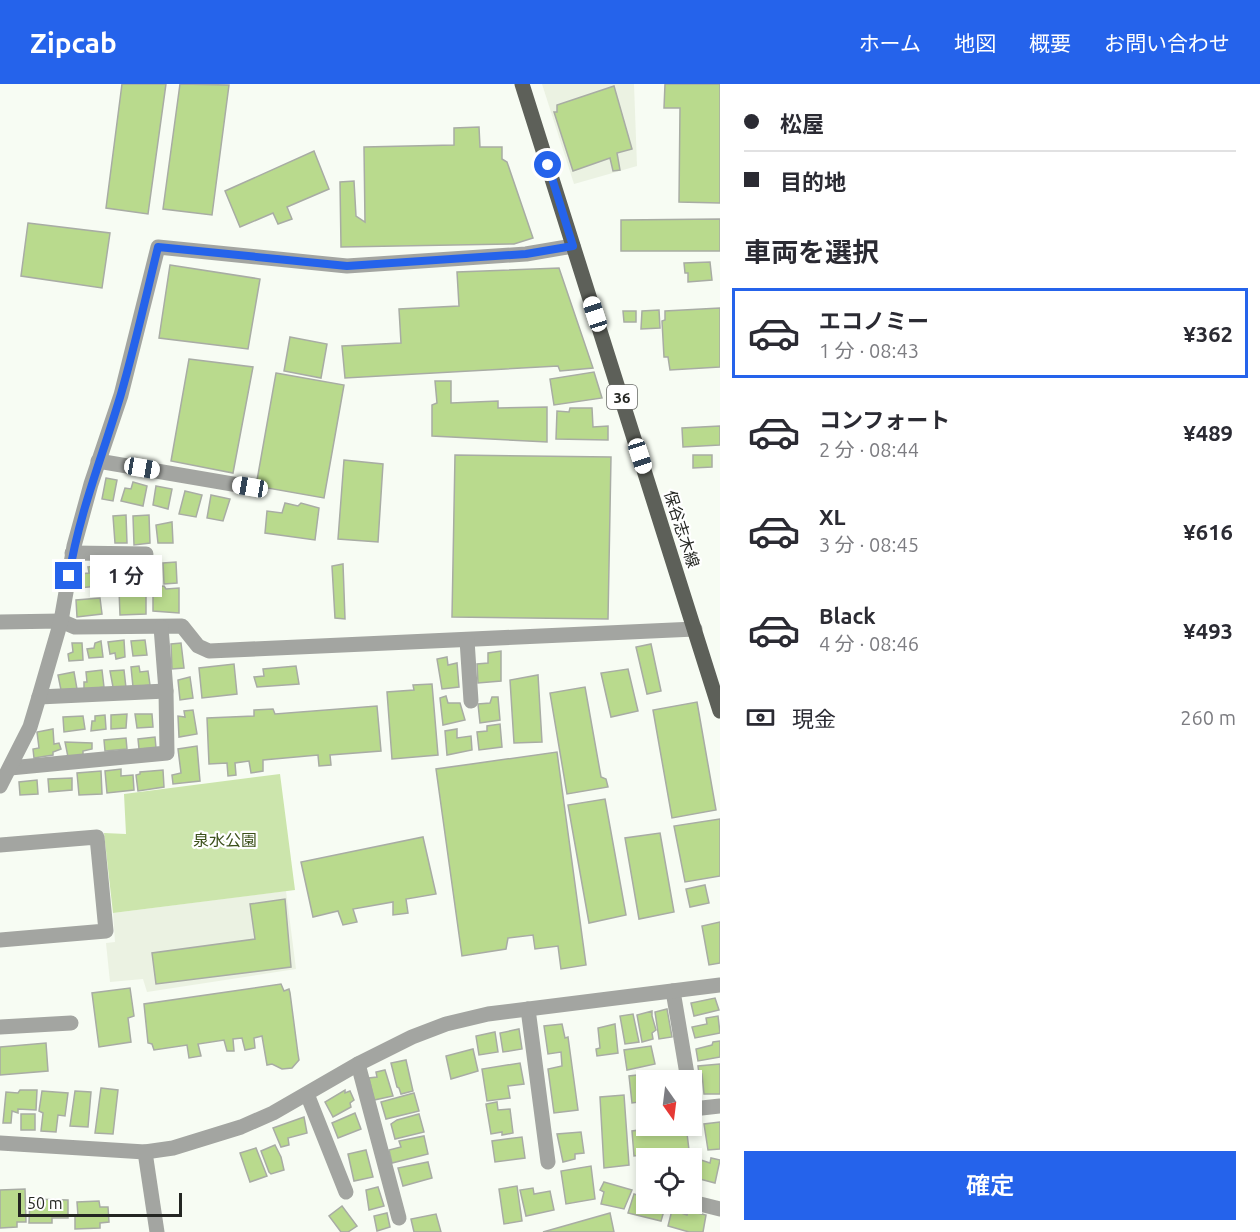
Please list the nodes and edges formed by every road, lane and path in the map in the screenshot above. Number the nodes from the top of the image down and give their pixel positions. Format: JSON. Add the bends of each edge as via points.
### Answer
{"nodes":[{"id":1,"x":522,"y":84,"type":"edge"},
{"id":2,"x":573,"y":246,"type":"junction"},
{"id":3,"x":98,"y":461,"type":"junction"},
{"id":4,"x":250,"y":487,"type":"dead end"},
{"id":5,"x":72,"y":553,"type":"junction"},
{"id":6,"x":146,"y":554,"type":"dead end"},
{"id":7,"x":61,"y":621,"type":"junction"},
{"id":8,"x":0,"y":622,"type":"edge"},
{"id":9,"x":161,"y":627,"type":"junction"},
{"id":10,"x":695,"y":629,"type":"junction"},
{"id":11,"x":467,"y":640,"type":"junction"},
{"id":12,"x":166,"y":691,"type":"junction"},
{"id":13,"x":39,"y":697,"type":"junction"},
{"id":14,"x":471,"y":701,"type":"dead end"},
{"id":15,"x":720,"y":711,"type":"edge"},
{"id":16,"x":10,"y":768,"type":"junction"},
{"id":17,"x":0,"y":786,"type":"edge"},
{"id":18,"x":0,"y":845,"type":"edge"},
{"id":19,"x":0,"y":940,"type":"edge"},
{"id":20,"x":720,"y":985,"type":"edge"},
{"id":21,"x":673,"y":991,"type":"junction"},
{"id":22,"x":528,"y":1009,"type":"junction"},
{"id":23,"x":71,"y":1023,"type":"dead end"},
{"id":24,"x":0,"y":1027,"type":"edge"},
{"id":25,"x":358,"y":1064,"type":"junction"},
{"id":26,"x":686,"y":1070,"type":"edge"},
{"id":27,"x":307,"y":1094,"type":"junction"},
{"id":28,"x":720,"y":1106,"type":"edge"},
{"id":29,"x":702,"y":1108,"type":"edge"},
{"id":30,"x":0,"y":1143,"type":"edge"},
{"id":31,"x":145,"y":1152,"type":"junction"},
{"id":32,"x":548,"y":1162,"type":"dead end"},
{"id":33,"x":346,"y":1192,"type":"dead end"},
{"id":34,"x":702,"y":1204,"type":"edge"},
{"id":35,"x":720,"y":1209,"type":"edge"},
{"id":36,"x":399,"y":1218,"type":"dead end"},
{"id":37,"x":158,"y":1232,"type":"edge"}],
"edges":[{"from":1,"to":2,"type":"main road","name":"保谷志木線","number":"36"},
{"from":2,"to":3,"type":"street","via":[[526,254],[347,266],[158,247],[121,395]]},
{"from":2,"to":10,"type":"main road","name":"保谷志木線","number":"36"},
{"from":3,"to":4,"type":"street"},
{"from":3,"to":5,"type":"street"},
{"from":5,"to":6,"type":"street"},
{"from":5,"to":7,"type":"street"},
{"from":7,"to":8,"type":"street"},
{"from":7,"to":9,"type":"street","via":[[75,627]]},
{"from":7,"to":13,"type":"street"},
{"from":9,"to":11,"type":"street","via":[[182,626],[198,646],[209,651]]},
{"from":9,"to":12,"type":"street"},
{"from":10,"to":11,"type":"street"},
{"from":10,"to":15,"type":"main road","name":"保谷志木線","number":"36"},
{"from":11,"to":14,"type":"street"},
{"from":12,"to":13,"type":"street"},
{"from":12,"to":16,"type":"street","via":[[167,753]]},
{"from":13,"to":16,"type":"street","via":[[30,727]]},
{"from":16,"to":17,"type":"street"},
{"from":18,"to":19,"type":"street","via":[[97,837],[106,931]]},
{"from":20,"to":21,"type":"street"},
{"from":21,"to":22,"type":"street"},
{"from":21,"to":26,"type":"street"},
{"from":22,"to":25,"type":"street","via":[[446,1024],[412,1036]]},
{"from":22,"to":32,"type":"street"},
{"from":23,"to":24,"type":"street"},
{"from":25,"to":27,"type":"street"},
{"from":25,"to":36,"type":"street"},
{"from":27,"to":31,"type":"street","via":[[241,1128],[190,1144]]},
{"from":27,"to":33,"type":"street"},
{"from":28,"to":29,"type":"street"},
{"from":30,"to":31,"type":"street"},
{"from":31,"to":37,"type":"street"},
{"from":34,"to":35,"type":"street"}]}
